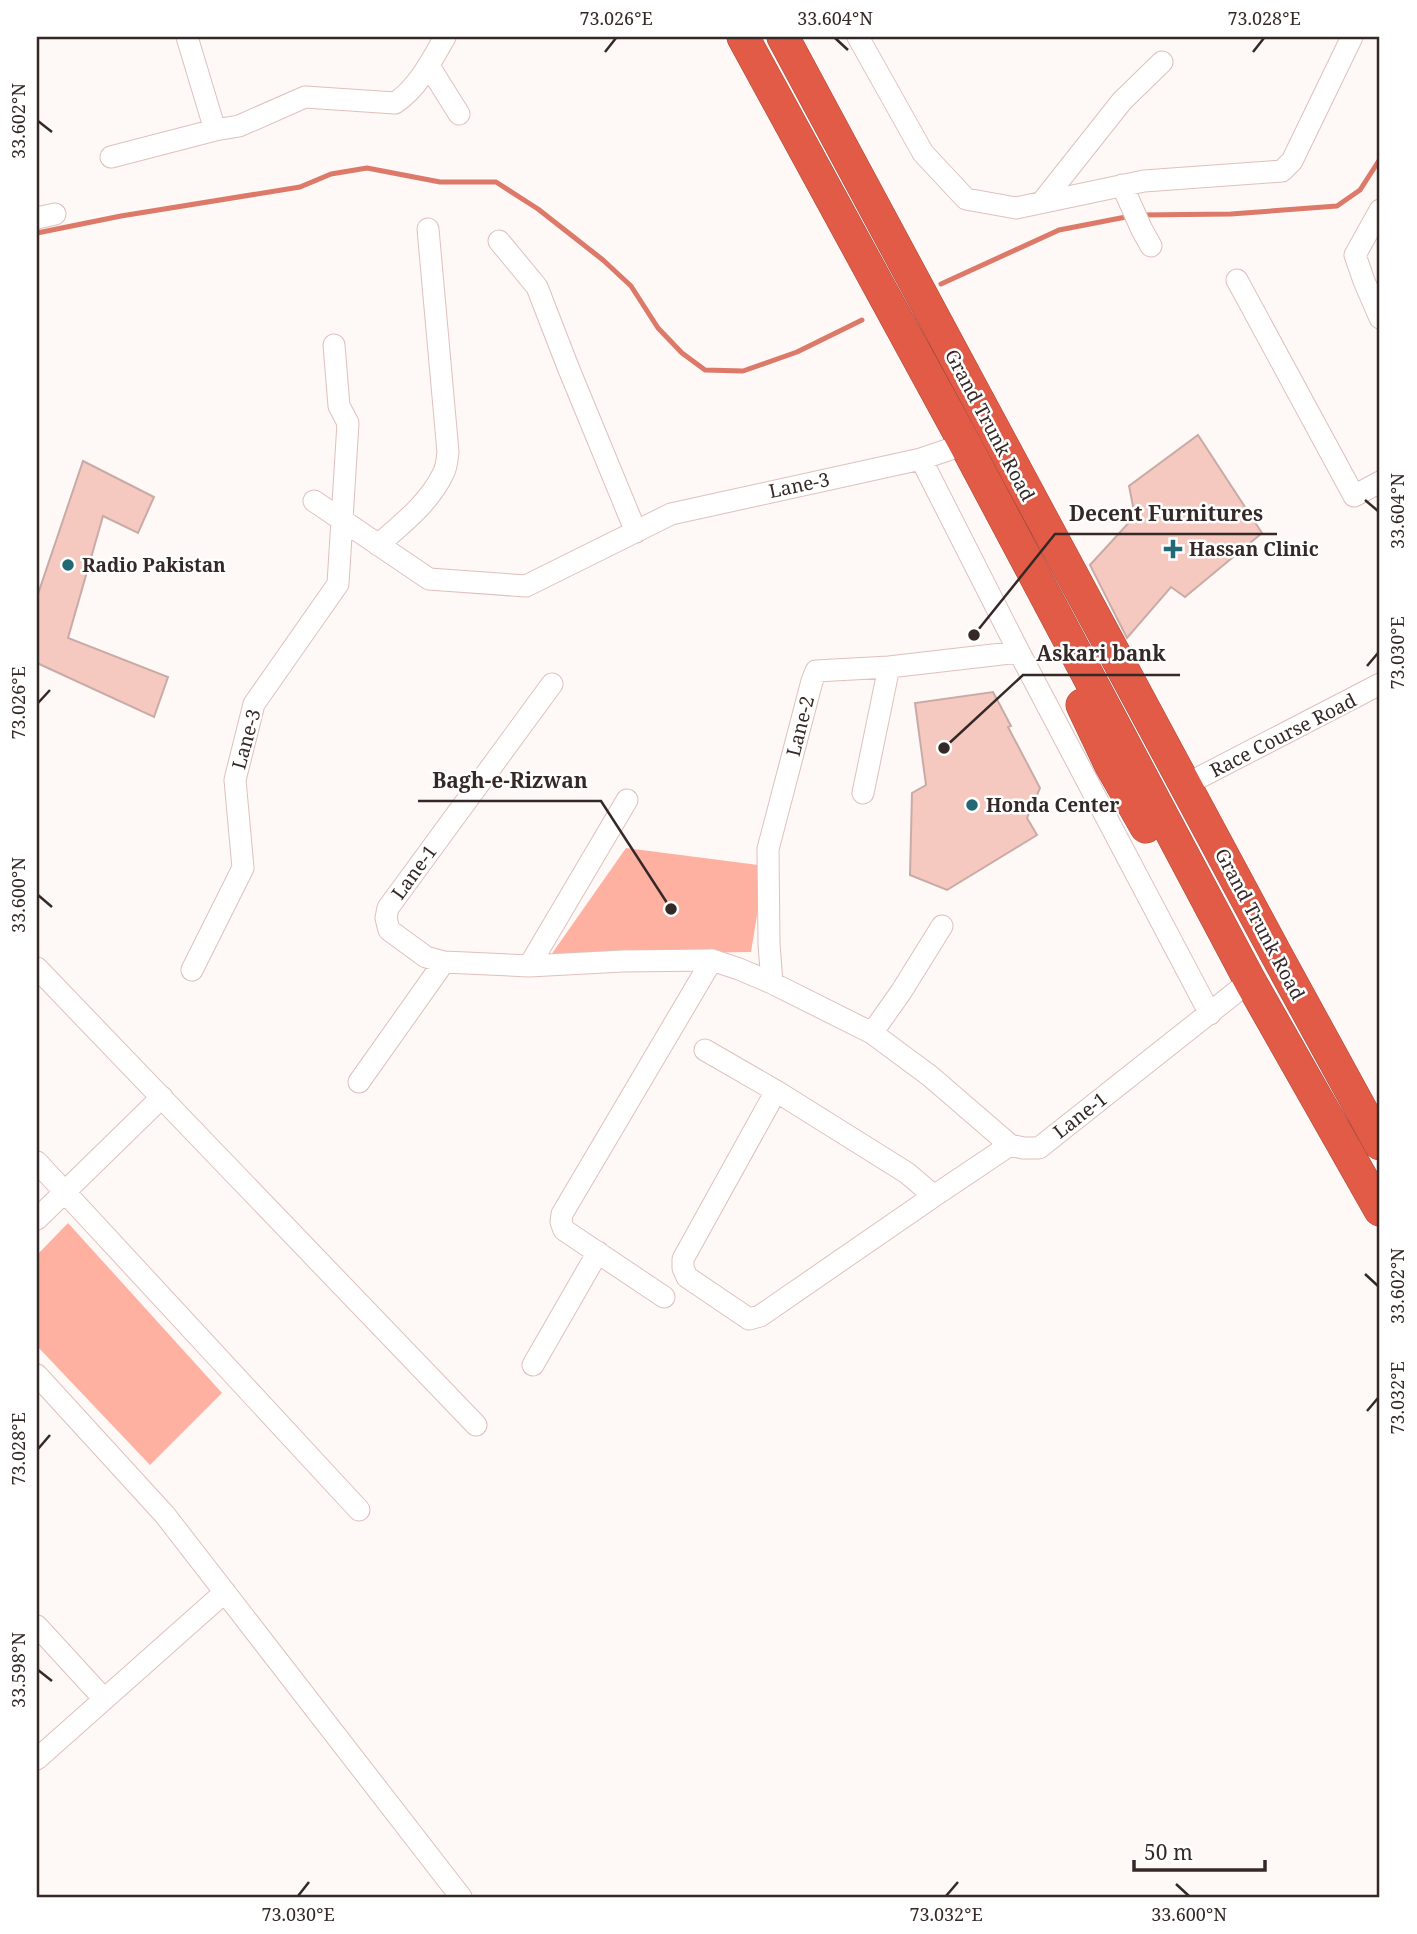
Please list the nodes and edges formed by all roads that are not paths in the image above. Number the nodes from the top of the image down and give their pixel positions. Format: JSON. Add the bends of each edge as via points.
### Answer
{"nodes":[{"id":1,"x":187,"y":37,"type":"edge"},
{"id":2,"x":445,"y":37,"type":"edge"},
{"id":3,"x":743,"y":37,"type":"edge"},
{"id":4,"x":858,"y":37,"type":"edge"},
{"id":5,"x":1352,"y":37,"type":"edge"},
{"id":6,"x":790,"y":42,"type":"edge"},
{"id":7,"x":1162,"y":62,"type":"dead end"},
{"id":8,"x":429,"y":66,"type":"junction"},
{"id":9,"x":459,"y":114,"type":"dead end"},
{"id":10,"x":215,"y":130,"type":"junction"},
{"id":11,"x":111,"y":157,"type":"dead end"},
{"id":12,"x":1122,"y":185,"type":"junction"},
{"id":13,"x":1042,"y":202,"type":"junction"},
{"id":14,"x":1380,"y":210,"type":"edge"},
{"id":15,"x":428,"y":229,"type":"dead end"},
{"id":16,"x":499,"y":241,"type":"dead end"},
{"id":17,"x":1151,"y":246,"type":"dead end"},
{"id":18,"x":1237,"y":280,"type":"dead end"},
{"id":19,"x":1380,"y":318,"type":"edge"},
{"id":20,"x":334,"y":345,"type":"dead end"},
{"id":21,"x":965,"y":444,"type":"junction"},
{"id":22,"x":921,"y":458,"type":"junction"},
{"id":23,"x":1380,"y":482,"type":"edge"},
{"id":24,"x":314,"y":501,"type":"dead end"},
{"id":25,"x":1003,"y":517,"type":"junction"},
{"id":26,"x":343,"y":520,"type":"junction"},
{"id":27,"x":636,"y":532,"type":"junction"},
{"id":28,"x":378,"y":545,"type":"junction"},
{"id":29,"x":1019,"y":652,"type":"junction"},
{"id":30,"x":889,"y":667,"type":"junction"},
{"id":31,"x":552,"y":684,"type":"dead end"},
{"id":32,"x":1380,"y":684,"type":"edge"},
{"id":33,"x":1185,"y":785,"type":"junction"},
{"id":34,"x":863,"y":793,"type":"dead end"},
{"id":35,"x":627,"y":800,"type":"dead end"},
{"id":36,"x":1156,"y":802,"type":"junction"},
{"id":37,"x":942,"y":926,"type":"dead end"},
{"id":38,"x":712,"y":960,"type":"junction"},
{"id":39,"x":444,"y":962,"type":"junction"},
{"id":40,"x":529,"y":966,"type":"junction"},
{"id":41,"x":37,"y":968,"type":"edge"},
{"id":42,"x":192,"y":971,"type":"dead end"},
{"id":43,"x":1251,"y":981,"type":"junction"},
{"id":44,"x":772,"y":983,"type":"junction"},
{"id":45,"x":1210,"y":1014,"type":"junction"},
{"id":46,"x":872,"y":1033,"type":"junction"},
{"id":47,"x":705,"y":1050,"type":"dead end"},
{"id":48,"x":359,"y":1082,"type":"dead end"},
{"id":49,"x":776,"y":1091,"type":"junction"},
{"id":50,"x":162,"y":1097,"type":"junction"},
{"id":51,"x":1380,"y":1144,"type":"edge"},
{"id":52,"x":1010,"y":1145,"type":"junction"},
{"id":53,"x":37,"y":1162,"type":"edge"},
{"id":54,"x":64,"y":1191,"type":"junction"},
{"id":55,"x":934,"y":1196,"type":"junction"},
{"id":56,"x":1380,"y":1210,"type":"edge"},
{"id":57,"x":37,"y":1219,"type":"edge"},
{"id":58,"x":598,"y":1252,"type":"junction"},
{"id":59,"x":664,"y":1297,"type":"dead end"},
{"id":60,"x":533,"y":1365,"type":"dead end"},
{"id":61,"x":37,"y":1375,"type":"edge"},
{"id":62,"x":476,"y":1425,"type":"dead end"},
{"id":63,"x":359,"y":1510,"type":"dead end"},
{"id":64,"x":225,"y":1592,"type":"junction"},
{"id":65,"x":37,"y":1626,"type":"edge"},
{"id":66,"x":104,"y":1699,"type":"junction"},
{"id":67,"x":37,"y":1759,"type":"edge"},
{"id":68,"x":461,"y":1897,"type":"edge"}],
"edges":[{"from":1,"to":10,"type":"street"},
{"from":2,"to":8,"type":"street"},
{"from":3,"to":21,"type":"highway","name":"Grand Trunk Road"},
{"from":4,"to":13,"type":"street","via":[[923,153],[966,199],[1016,208]]},
{"from":5,"to":12,"type":"street","via":[[1292,161],[1282,171]]},
{"from":6,"to":33,"type":"highway","name":"Grand Trunk Road"},
{"from":7,"to":13,"type":"street","via":[[1122,101]]},
{"from":8,"to":9,"type":"street"},
{"from":8,"to":10,"type":"street","via":[[395,103],[305,97],[239,126]]},
{"from":10,"to":11,"type":"street"},
{"from":12,"to":13,"type":"street"},
{"from":12,"to":17,"type":"street"},
{"from":14,"to":19,"type":"street","via":[[1356,255]]},
{"from":15,"to":28,"type":"street","via":[[448,452],[445,471],[433,491]]},
{"from":16,"to":27,"type":"street","via":[[537,287]]},
{"from":18,"to":23,"type":"street","via":[[1354,496]]},
{"from":20,"to":26,"type":"street","via":[[339,406],[348,423]]},
{"from":21,"to":22,"type":"street","name":"Lane-3"},
{"from":21,"to":25,"type":"highway","name":"Grand Trunk Road"},
{"from":22,"to":27,"type":"street","name":"Lane-3","via":[[671,514]]},
{"from":22,"to":29,"type":"street"},
{"from":24,"to":26,"type":"street","name":"Lane-3"},
{"from":25,"to":36,"type":"highway","name":"Grand Trunk Road"},
{"from":25,"to":43,"type":"highway","name":"Grand Trunk Road","via":[[1055,650],[1110,764],[1201,923]]},
{"from":26,"to":28,"type":"street","name":"Lane-3"},
{"from":26,"to":42,"type":"street","name":"Lane-3","via":[[338,584],[254,704],[235,780],[243,868]]},
{"from":27,"to":28,"type":"street","name":"Lane-3","via":[[526,586],[429,579]]},
{"from":29,"to":30,"type":"street","name":"Lane-2"},
{"from":29,"to":45,"type":"street"},
{"from":30,"to":34,"type":"street"},
{"from":30,"to":44,"type":"street","name":"Lane-2","via":[[816,671],[812,681],[768,849]]},
{"from":31,"to":39,"type":"street","name":"Lane-1","via":[[388,908],[389,930],[426,957]]},
{"from":32,"to":33,"type":"street","name":"Race Course Road"},
{"from":33,"to":36,"type":"highway"},
{"from":33,"to":51,"type":"highway","name":"Grand Trunk Road"},
{"from":35,"to":40,"type":"street"},
{"from":36,"to":43,"type":"highway","name":"Grand Trunk Road"},
{"from":37,"to":46,"type":"street"},
{"from":38,"to":40,"type":"street","name":"Lane-1"},
{"from":38,"to":44,"type":"street","name":"Lane-1"},
{"from":38,"to":58,"type":"street","via":[[562,1214],[564,1230]]},
{"from":39,"to":40,"type":"street","name":"Lane-1"},
{"from":39,"to":48,"type":"street"},
{"from":41,"to":50,"type":"street"},
{"from":43,"to":45,"type":"street","name":"Lane-1"},
{"from":43,"to":56,"type":"highway","name":"Grand Trunk Road"},
{"from":44,"to":46,"type":"street","name":"Lane-1"},
{"from":45,"to":52,"type":"street","name":"Lane-1","via":[[1039,1147]]},
{"from":46,"to":52,"type":"street","name":"Lane-1"},
{"from":47,"to":49,"type":"street"},
{"from":49,"to":55,"type":"street","via":[[907,1173]]},
{"from":49,"to":55,"type":"street","via":[[683,1259],[687,1277],[738,1313],[749,1320],[760,1316]]},
{"from":50,"to":54,"type":"street"},
{"from":50,"to":62,"type":"street"},
{"from":52,"to":55,"type":"street"},
{"from":53,"to":54,"type":"street"},
{"from":54,"to":57,"type":"street"},
{"from":54,"to":63,"type":"street"},
{"from":58,"to":59,"type":"street"},
{"from":58,"to":60,"type":"street"},
{"from":61,"to":64,"type":"street","via":[[165,1515]]},
{"from":64,"to":66,"type":"street"},
{"from":64,"to":68,"type":"street"},
{"from":65,"to":66,"type":"street"},
{"from":66,"to":67,"type":"street"}]}
